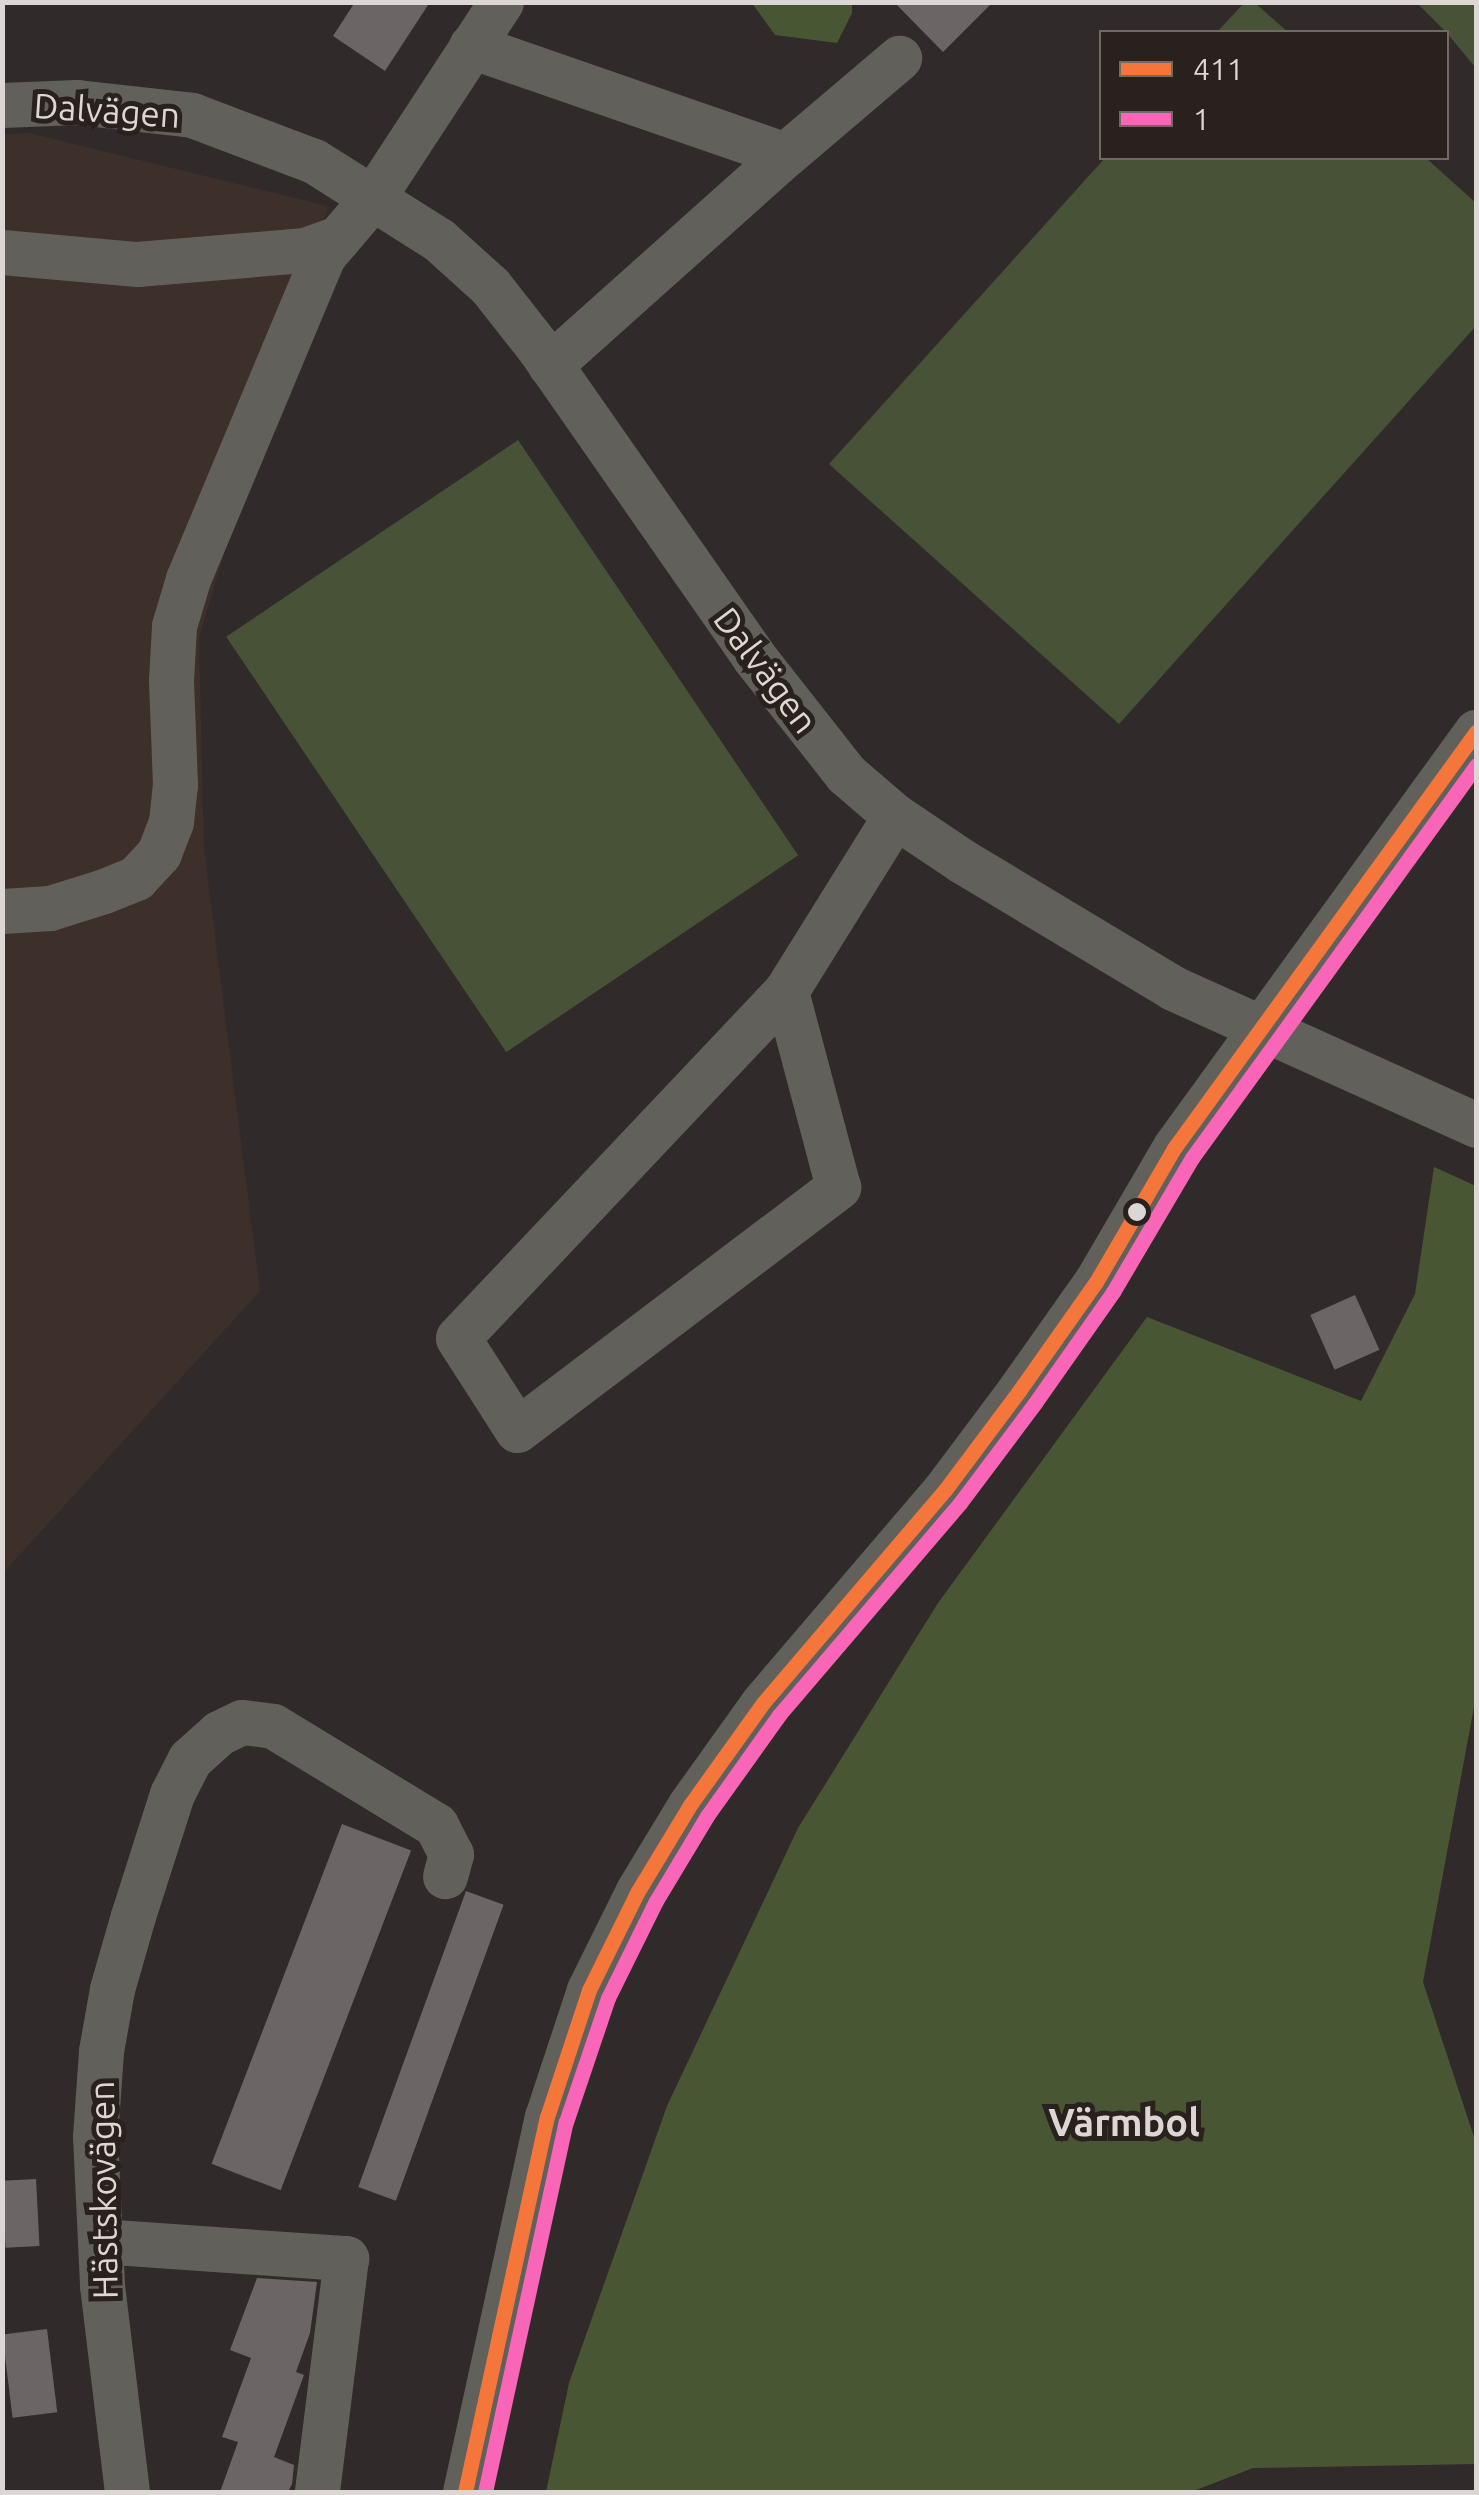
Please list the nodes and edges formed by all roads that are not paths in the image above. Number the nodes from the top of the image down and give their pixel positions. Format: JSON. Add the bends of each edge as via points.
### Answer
{"nodes":[{"id":1,"x":501,"y":2,"type":"edge"},
{"id":2,"x":471,"y":46,"type":"junction"},
{"id":3,"x":899,"y":58,"type":"dead end"},
{"id":4,"x":2,"y":105,"type":"edge"},
{"id":5,"x":785,"y":155,"type":"junction"},
{"id":6,"x":374,"y":196,"type":"junction"},
{"id":7,"x":338,"y":238,"type":"junction"},
{"id":8,"x":2,"y":252,"type":"edge"},
{"id":9,"x":550,"y":365,"type":"junction"},
{"id":10,"x":1476,"y":732,"type":"edge"},
{"id":11,"x":895,"y":816,"type":"junction"},
{"id":12,"x":2,"y":912,"type":"edge"},
{"id":13,"x":786,"y":991,"type":"junction"},
{"id":14,"x":1262,"y":1028,"type":"junction"},
{"id":15,"x":1476,"y":1125,"type":"edge"},
{"id":16,"x":445,"y":1876,"type":"dead end"},
{"id":17,"x":100,"y":2240,"type":"junction"},
{"id":18,"x":127,"y":2492,"type":"edge"},
{"id":19,"x":317,"y":2492,"type":"edge"},
{"id":20,"x":465,"y":2492,"type":"edge"}],
"edges":[{"from":1,"to":2,"type":"street"},
{"from":2,"to":5,"type":"street"},
{"from":2,"to":6,"type":"street"},
{"from":3,"to":5,"type":"street"},
{"from":4,"to":6,"type":"street","name":"Dalvägen","via":[[77,102],[192,115],[314,160]]},
{"from":5,"to":9,"type":"street"},
{"from":6,"to":7,"type":"street"},
{"from":6,"to":9,"type":"street","name":"Dalvägen","via":[[439,240],[490,286]]},
{"from":7,"to":8,"type":"street","via":[[305,250],[137,264]]},
{"from":7,"to":12,"type":"street","via":[[308,287],[174,626],[175,785],[159,853],[136,878],[104,892],[50,908]]},
{"from":9,"to":11,"type":"street","name":"Dalvägen","via":[[765,672],[846,774]]},
{"from":10,"to":14,"type":"street"},
{"from":11,"to":13,"type":"street"},
{"from":11,"to":14,"type":"street","name":"Dalvägen","via":[[1174,988]]},
{"from":13,"to":13,"type":"street","via":[[838,1187],[517,1430],[458,1338]]},
{"from":14,"to":15,"type":"street","name":"Dalvägen"},
{"from":14,"to":20,"type":"street","via":[[1175,1147],[1096,1282],[1019,1390],[945,1490],[764,1703],[638,1891],[589,1990],[547,2116]]},
{"from":16,"to":17,"type":"street","name":"Hästskovägen","via":[[451,1854],[436,1825],[273,1726],[242,1722],[190,1759],[172,1794],[112,1989],[95,2136]]},
{"from":17,"to":18,"type":"street","name":"Hästskovägen"},
{"from":17,"to":19,"type":"street","via":[[346,2258]]}]}
